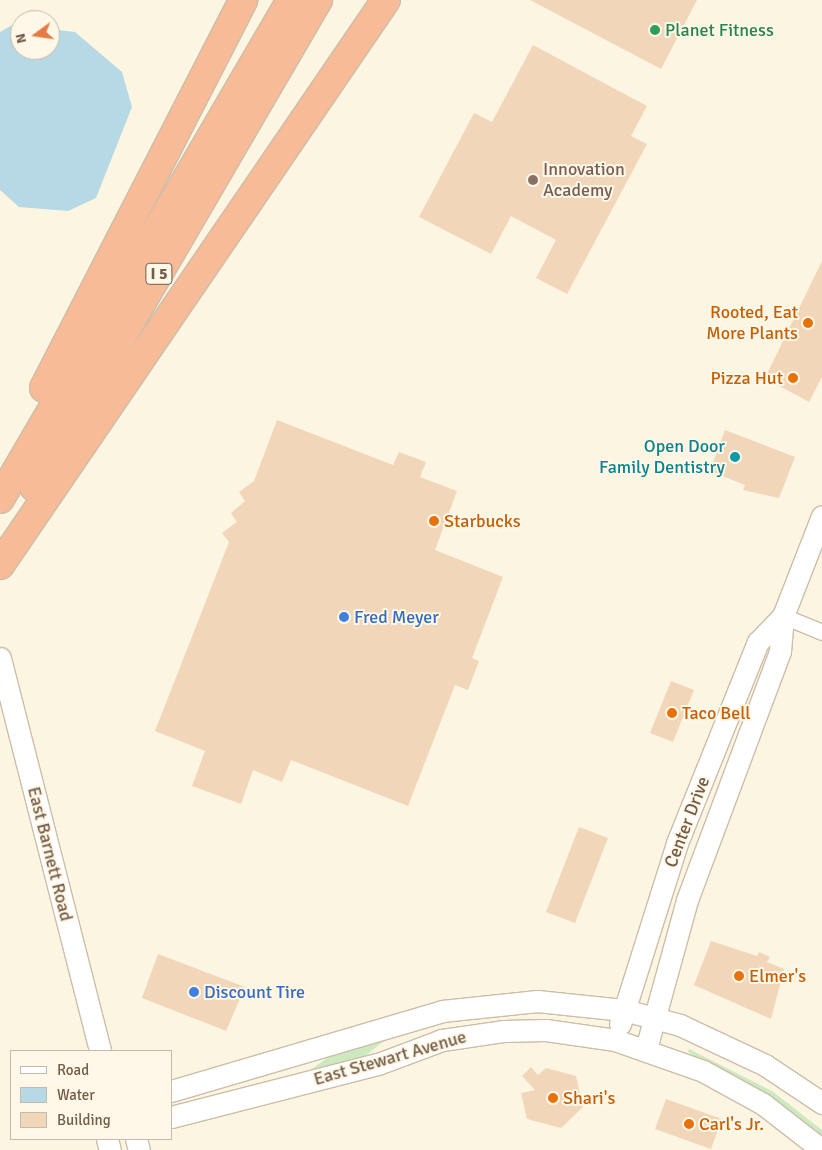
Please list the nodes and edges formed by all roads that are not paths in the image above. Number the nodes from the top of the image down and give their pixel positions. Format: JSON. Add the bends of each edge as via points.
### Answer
{"nodes":[{"id":1,"x":242,"y":0,"type":"edge"},
{"id":2,"x":291,"y":0,"type":"edge"},
{"id":3,"x":318,"y":0,"type":"edge"},
{"id":4,"x":386,"y":0,"type":"edge"},
{"id":5,"x":0,"y":478,"type":"edge"},
{"id":6,"x":0,"y":499,"type":"edge"},
{"id":7,"x":822,"y":516,"type":"edge"},
{"id":8,"x":0,"y":547,"type":"edge"},
{"id":9,"x":0,"y":565,"type":"edge"},
{"id":10,"x":783,"y":616,"type":"junction"},
{"id":11,"x":822,"y":632,"type":"edge"},
{"id":12,"x":2,"y":664,"type":"edge"},
{"id":13,"x":624,"y":1010,"type":"junction"},
{"id":14,"x":654,"y":1017,"type":"junction"},
{"id":15,"x":616,"y":1040,"type":"junction"},
{"id":16,"x":646,"y":1049,"type":"junction"},
{"id":17,"x":100,"y":1050,"type":"edge"},
{"id":18,"x":172,"y":1091,"type":"edge"},
{"id":19,"x":822,"y":1103,"type":"edge"},
{"id":20,"x":172,"y":1117,"type":"edge"},
{"id":21,"x":822,"y":1150,"type":"edge"}],
"edges":[{"from":1,"to":5,"type":"highway"},
{"from":2,"to":6,"type":"highway","number":"I 5"},
{"from":3,"to":8,"type":"highway","number":"I 5"},
{"from":4,"to":9,"type":"highway"},
{"from":7,"to":10,"type":"main road","name":"Center Drive"},
{"from":10,"to":11,"type":"street"},
{"from":10,"to":13,"type":"main road","name":"Center Drive","via":[[754,651],[677,843]]},
{"from":10,"to":14,"type":"main road","name":"Center Drive","via":[[780,651],[687,900]]},
{"from":12,"to":17,"type":"main road","name":"East Barnett Road"},
{"from":13,"to":14,"type":"main road","name":"East Stewart Avenue"},
{"from":13,"to":15,"type":"main road","name":"Center Drive"},
{"from":13,"to":18,"type":"main road","name":"East Stewart Avenue","via":[[536,1001],[442,1011]]},
{"from":14,"to":16,"type":"main road","name":"Center Drive"},
{"from":14,"to":19,"type":"main road","name":"East Stewart Avenue","via":[[739,1051]]},
{"from":15,"to":16,"type":"main road","name":"East Stewart Avenue"},
{"from":15,"to":20,"type":"main road","name":"East Stewart Avenue","via":[[546,1030],[460,1036],[378,1064]]},
{"from":16,"to":21,"type":"main road","name":"East Stewart Avenue","via":[[703,1071],[763,1104]]}]}
